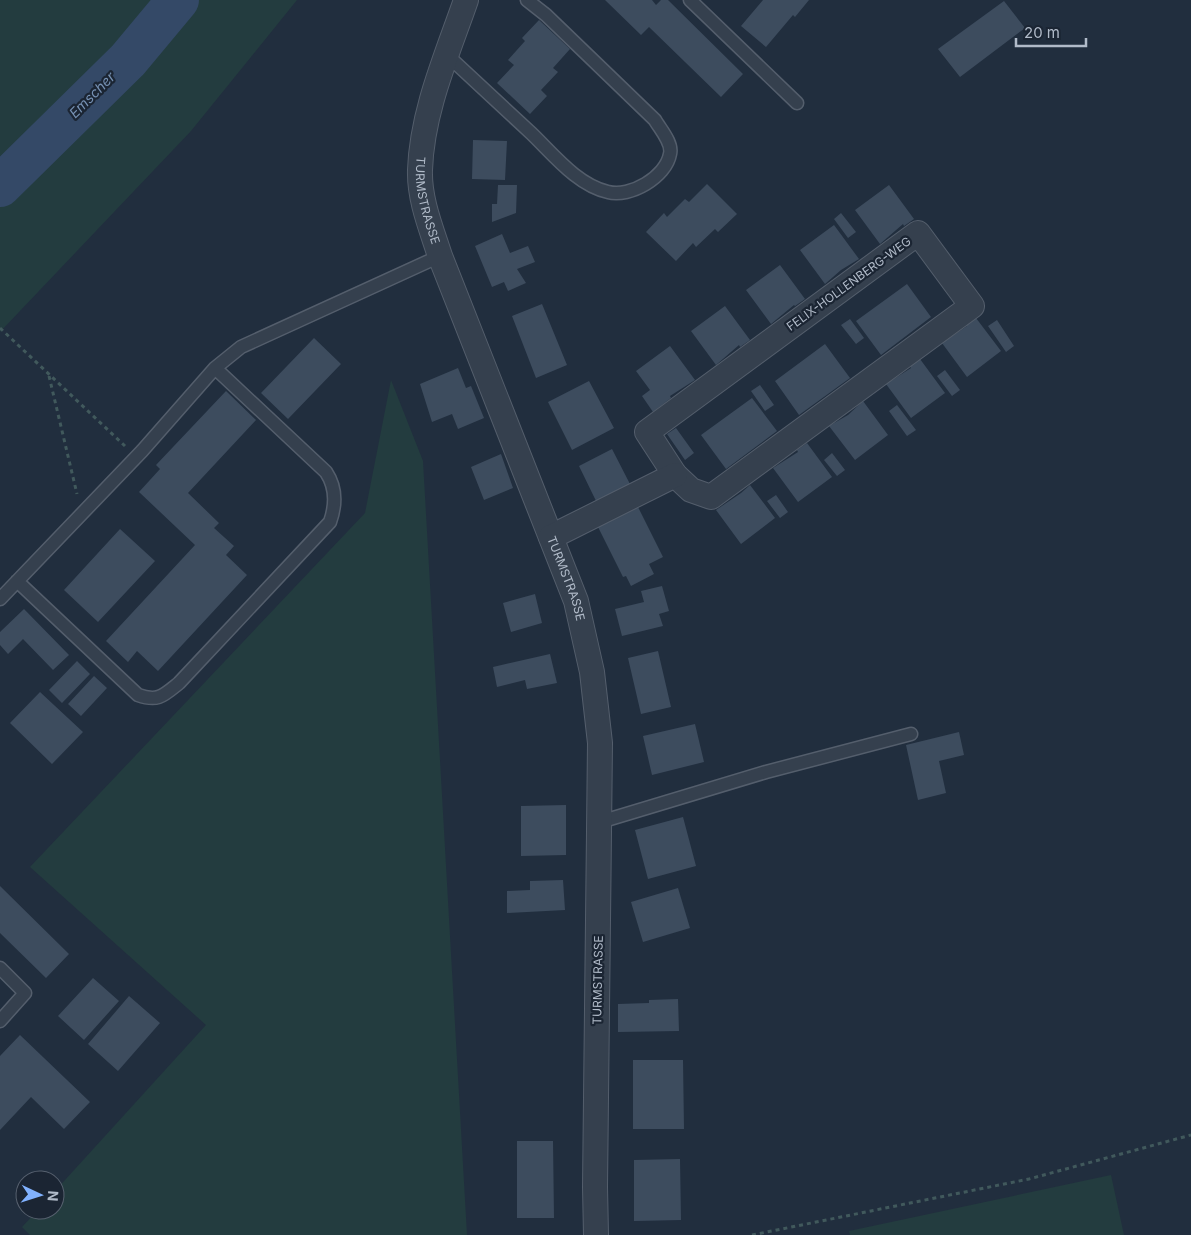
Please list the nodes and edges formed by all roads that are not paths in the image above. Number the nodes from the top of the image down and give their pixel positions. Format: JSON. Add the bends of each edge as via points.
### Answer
{"nodes":[{"id":1,"x":466,"y":0,"type":"edge"},
{"id":2,"x":527,"y":0,"type":"edge"},
{"id":3,"x":690,"y":0,"type":"edge"},
{"id":4,"x":448,"y":55,"type":"junction"},
{"id":5,"x":798,"y":103,"type":"dead end"},
{"id":6,"x":440,"y":256,"type":"junction"},
{"id":7,"x":215,"y":368,"type":"junction"},
{"id":8,"x":675,"y":476,"type":"junction"},
{"id":9,"x":551,"y":537,"type":"junction"},
{"id":10,"x":17,"y":581,"type":"junction"},
{"id":11,"x":0,"y":599,"type":"edge"},
{"id":12,"x":911,"y":734,"type":"dead end"},
{"id":13,"x":600,"y":822,"type":"junction"},
{"id":14,"x":0,"y":968,"type":"edge"},
{"id":15,"x":0,"y":1021,"type":"edge"},
{"id":16,"x":596,"y":1235,"type":"edge"}],
"edges":[{"from":1,"to":4,"type":"street","name":"TURMSTRASSE"},
{"from":2,"to":4,"type":"lane","via":[[654,120],[668,141],[671,153],[664,169],[650,182],[630,190],[609,193],[581,180]]},
{"from":3,"to":5,"type":"lane"},
{"from":4,"to":6,"type":"street","name":"TURMSTRASSE","via":[[425,122],[420,171],[424,208]]},
{"from":6,"to":7,"type":"lane","via":[[267,335]]},
{"from":6,"to":9,"type":"street","name":"TURMSTRASSE"},
{"from":7,"to":10,"type":"lane"},
{"from":7,"to":10,"type":"lane","via":[[326,472],[334,497],[330,522],[179,683],[164,696],[151,700],[138,695]]},
{"from":8,"to":8,"type":"street","name":"FELIX-HOLLENBERG-WEG","via":[[647,432],[918,233],[972,306],[711,497],[691,490]]},
{"from":8,"to":9,"type":"street"},
{"from":9,"to":13,"type":"street","name":"TURMSTRASSE","via":[[576,601],[592,672],[600,743]]},
{"from":10,"to":11,"type":"lane"},
{"from":12,"to":13,"type":"lane","via":[[766,772]]},
{"from":13,"to":16,"type":"street","name":"TURMSTRASSE"},
{"from":14,"to":15,"type":"lane","via":[[25,993]]}]}
